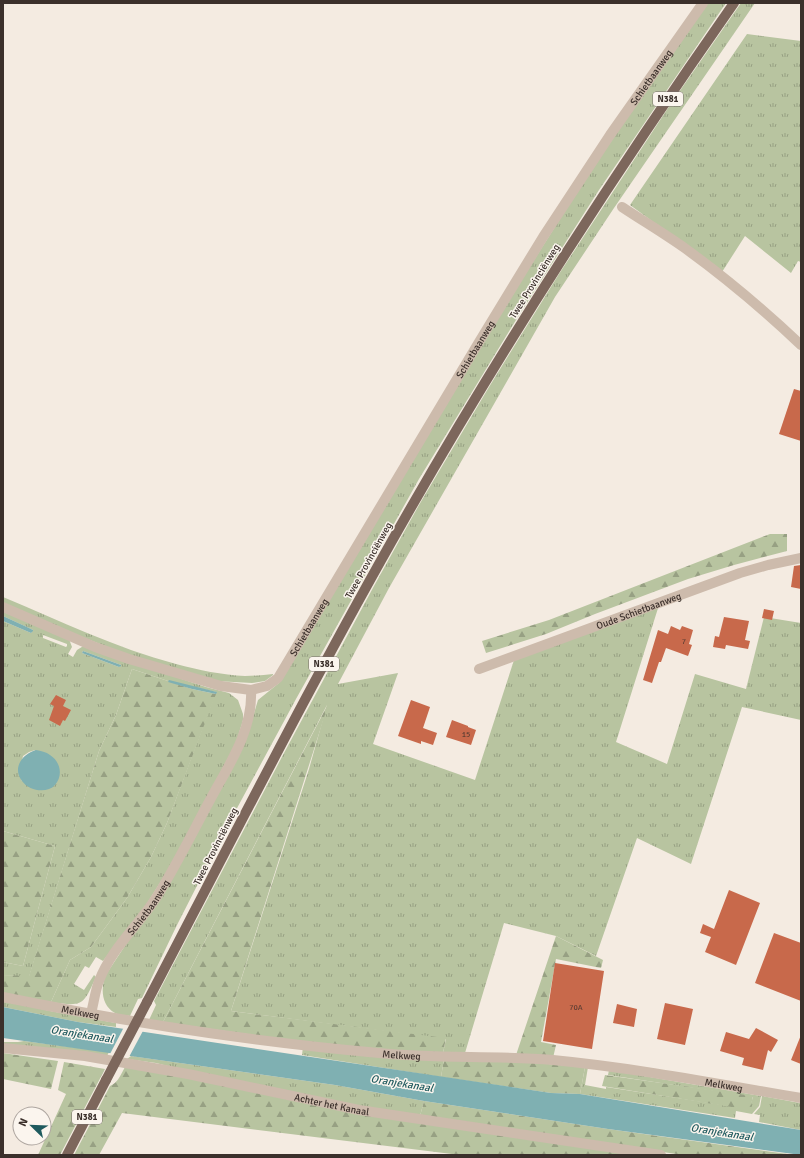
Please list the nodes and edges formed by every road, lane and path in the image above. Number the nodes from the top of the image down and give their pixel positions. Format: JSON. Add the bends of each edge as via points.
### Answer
{"nodes":[{"id":1,"x":702,"y":3,"type":"edge"},
{"id":2,"x":734,"y":3,"type":"edge"},
{"id":3,"x":622,"y":207,"type":"dead end"},
{"id":4,"x":801,"y":346,"type":"edge"},
{"id":5,"x":801,"y":558,"type":"edge"},
{"id":6,"x":3,"y":607,"type":"edge"},
{"id":7,"x":479,"y":669,"type":"dead end"},
{"id":8,"x":251,"y":690,"type":"junction"},
{"id":9,"x":3,"y":997,"type":"edge"},
{"id":10,"x":91,"y":1013,"type":"junction"},
{"id":11,"x":3,"y":1048,"type":"edge"},
{"id":12,"x":801,"y":1098,"type":"edge"},
{"id":13,"x":67,"y":1155,"type":"edge"},
{"id":14,"x":661,"y":1155,"type":"edge"}],
"edges":[{"from":1,"to":8,"type":"street","name":"Schietbaanweg","via":[[543,237],[278,678],[267,686]]},
{"from":2,"to":13,"type":"main road","name":"Twee Provinciënweg","number":"N381","bridge":true,"via":[[562,258],[431,474],[297,714]]},
{"from":3,"to":4,"type":"street","via":[[725,279]]},
{"from":5,"to":7,"type":"street","name":"Oude Schietbaanweg","via":[[740,572]]},
{"from":6,"to":8,"type":"street","name":"Schietbaanweg","via":[[129,659],[221,686]]},
{"from":8,"to":10,"type":"street","name":"Schietbaanweg","via":[[252,697],[244,733],[233,759],[155,900],[104,968]]},
{"from":9,"to":10,"type":"street","name":"Melkweg"},
{"from":10,"to":12,"type":"street","name":"Melkweg","via":[[166,1027],[380,1053],[574,1063]]},
{"from":11,"to":14,"type":"street","name":"Achter het Kanaal","via":[[85,1056],[188,1074],[359,1110]]}]}
